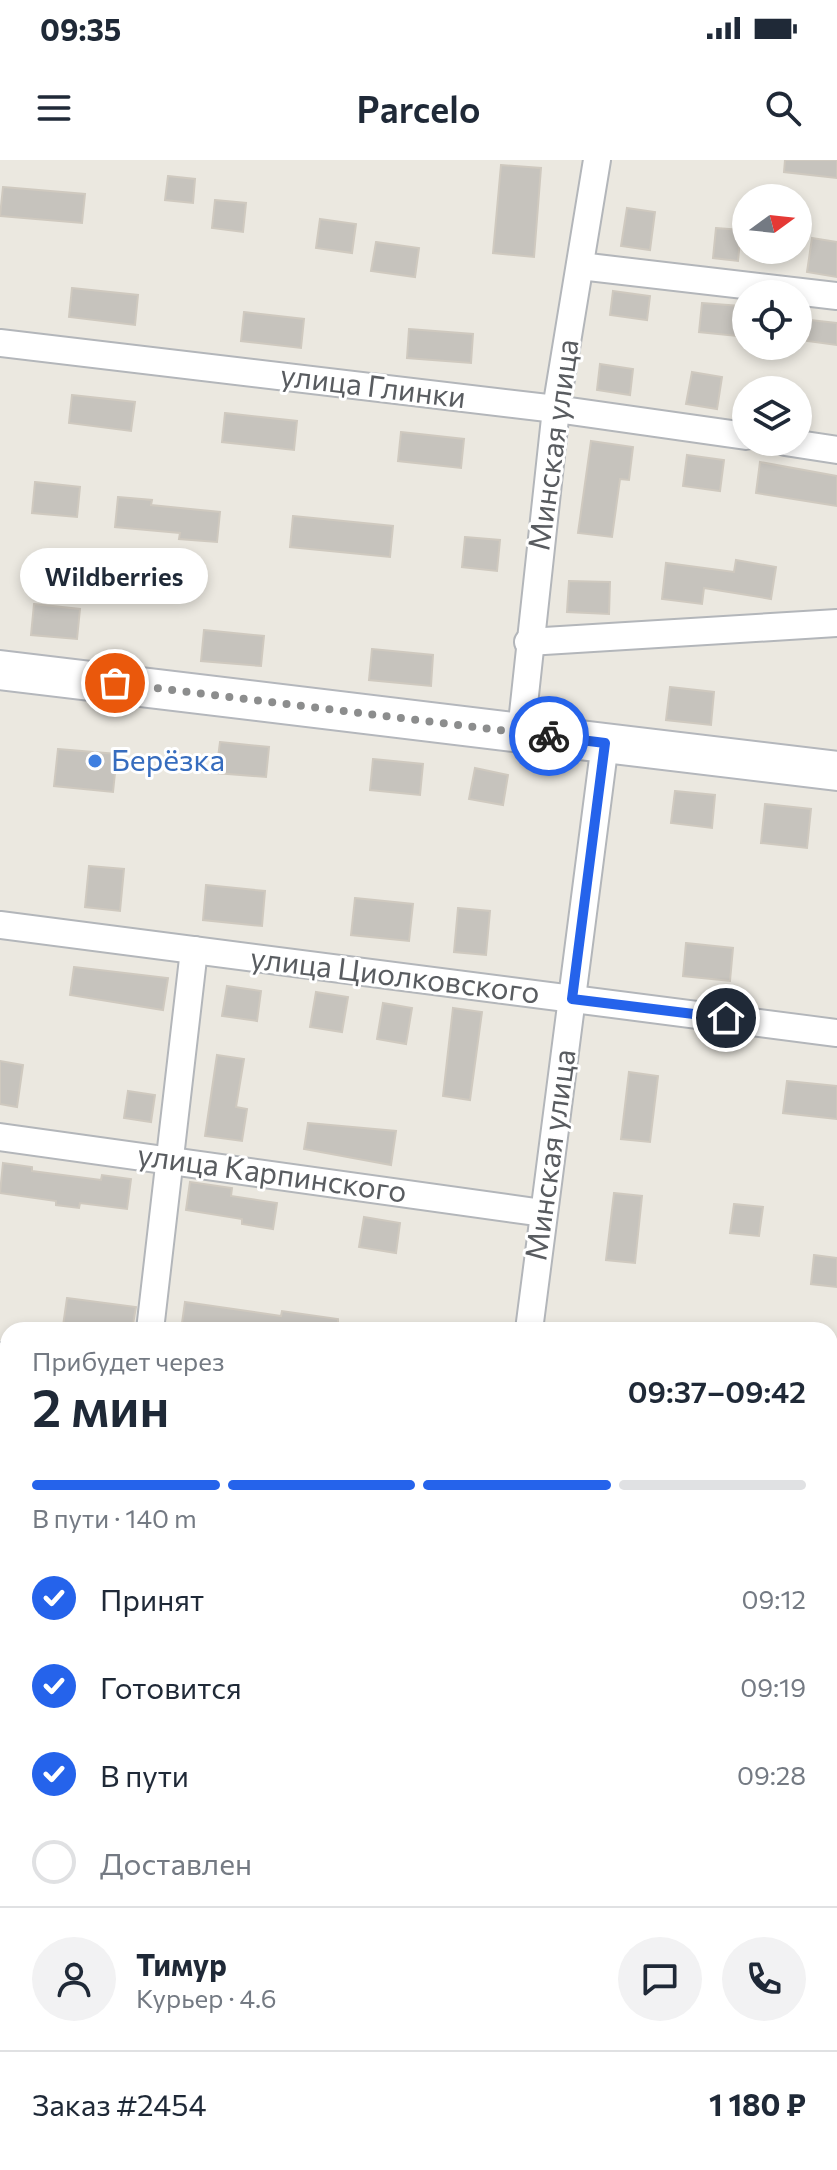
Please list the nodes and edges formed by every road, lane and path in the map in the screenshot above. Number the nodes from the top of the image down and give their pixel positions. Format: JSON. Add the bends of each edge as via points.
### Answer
{"nodes":[{"id":1,"x":597,"y":160,"type":"edge"},
{"id":2,"x":580,"y":266,"type":"junction"},
{"id":3,"x":837,"y":296,"type":"edge"},
{"id":4,"x":0,"y":343,"type":"edge"},
{"id":5,"x":556,"y":409,"type":"junction"},
{"id":6,"x":732,"y":434,"type":"edge"},
{"id":7,"x":812,"y":446,"type":"edge"},
{"id":8,"x":837,"y":450,"type":"edge"},
{"id":9,"x":837,"y":623,"type":"edge"},
{"id":10,"x":528,"y":642,"type":"junction"},
{"id":11,"x":0,"y":670,"type":"edge"},
{"id":12,"x":521,"y":732,"type":"junction"},
{"id":13,"x":605,"y":743,"type":"junction"},
{"id":14,"x":837,"y":771,"type":"edge"},
{"id":15,"x":0,"y":925,"type":"edge"},
{"id":16,"x":194,"y":950,"type":"junction"},
{"id":17,"x":572,"y":999,"type":"junction"},
{"id":18,"x":837,"y":1033,"type":"edge"},
{"id":19,"x":0,"y":1137,"type":"edge"},
{"id":20,"x":167,"y":1159,"type":"junction"},
{"id":21,"x":543,"y":1213,"type":"junction"},
{"id":22,"x":151,"y":1322,"type":"edge"},
{"id":23,"x":530,"y":1322,"type":"edge"}],
"edges":[{"from":1,"to":2,"type":"street","name":"Минская улица"},
{"from":2,"to":3,"type":"street"},
{"from":2,"to":5,"type":"street","name":"Минская улица"},
{"from":4,"to":5,"type":"street","name":"улица Глинки"},
{"from":5,"to":6,"type":"street","name":"улица Глинки"},
{"from":5,"to":10,"type":"street","name":"Минская улица"},
{"from":7,"to":8,"type":"street"},
{"from":9,"to":10,"type":"street"},
{"from":10,"to":12,"type":"street","name":"Минская улица"},
{"from":11,"to":12,"type":"street"},
{"from":12,"to":13,"type":"street"},
{"from":13,"to":14,"type":"street"},
{"from":13,"to":17,"type":"street","name":"Минская улица"},
{"from":15,"to":16,"type":"street","name":"улица Циолковского"},
{"from":16,"to":17,"type":"street","name":"улица Циолковского"},
{"from":16,"to":20,"type":"street"},
{"from":17,"to":18,"type":"street","name":"улица Циолковского"},
{"from":17,"to":21,"type":"street","name":"Минская улица"},
{"from":19,"to":20,"type":"street","name":"улица Карпинского"},
{"from":20,"to":21,"type":"street","name":"улица Карпинского"},
{"from":20,"to":22,"type":"street"},
{"from":21,"to":23,"type":"street","name":"Минская улица"}]}
